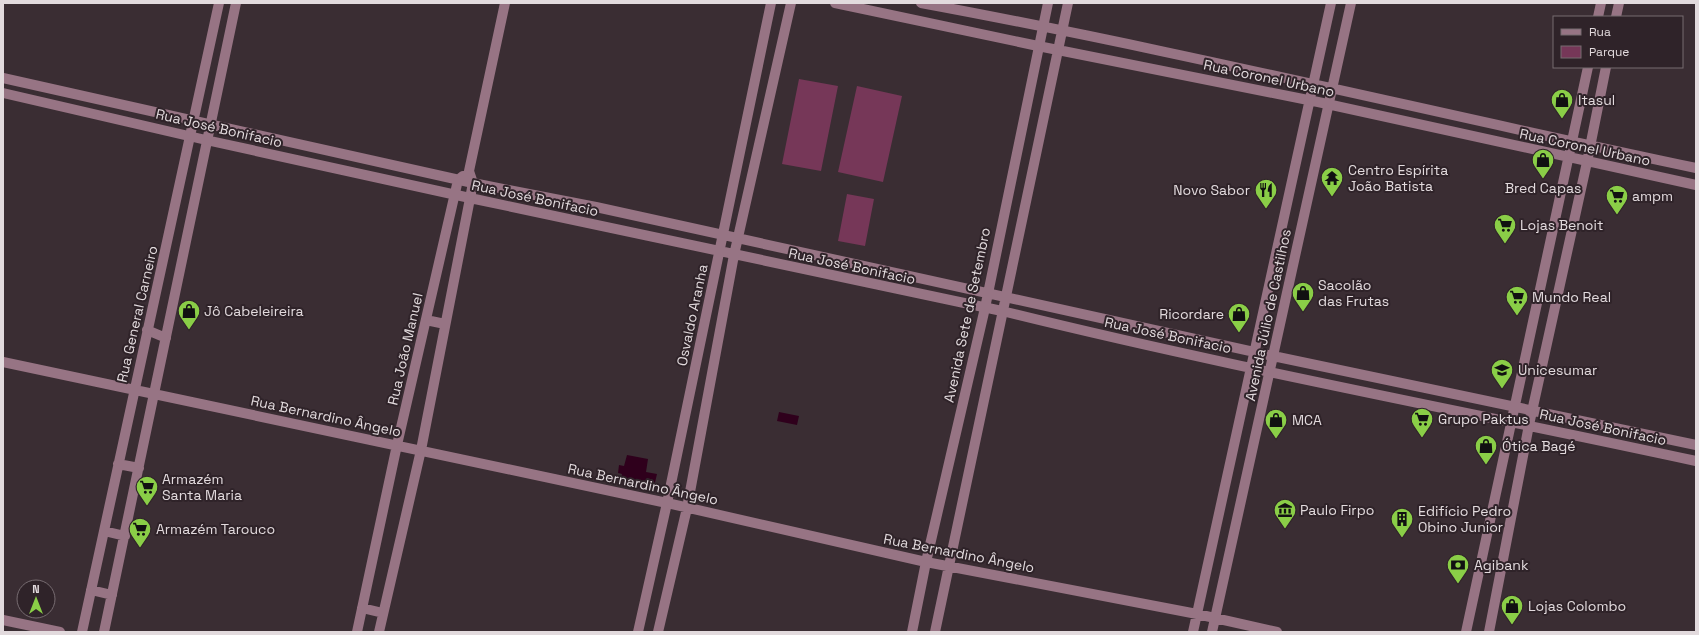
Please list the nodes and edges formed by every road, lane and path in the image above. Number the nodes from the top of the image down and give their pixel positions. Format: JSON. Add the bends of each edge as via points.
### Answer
{"nodes":[{"id":1,"x":505,"y":3,"type":"edge"},
{"id":2,"x":771,"y":3,"type":"edge"},
{"id":3,"x":791,"y":3,"type":"edge"},
{"id":4,"x":835,"y":3,"type":"edge"},
{"id":5,"x":921,"y":3,"type":"edge"},
{"id":6,"x":1048,"y":3,"type":"edge"},
{"id":7,"x":1068,"y":3,"type":"edge"},
{"id":8,"x":1331,"y":3,"type":"edge"},
{"id":9,"x":1351,"y":3,"type":"edge"},
{"id":10,"x":1601,"y":3,"type":"edge"},
{"id":11,"x":1619,"y":3,"type":"edge"},
{"id":12,"x":219,"y":5,"type":"edge"},
{"id":13,"x":235,"y":8,"type":"edge"},
{"id":14,"x":1598,"y":16,"type":"edge"},
{"id":15,"x":1616,"y":16,"type":"edge"},
{"id":16,"x":1043,"y":26,"type":"junction"},
{"id":17,"x":1063,"y":30,"type":"junction"},
{"id":18,"x":1038,"y":46,"type":"junction"},
{"id":19,"x":1059,"y":50,"type":"junction"},
{"id":20,"x":1588,"y":68,"type":"edge"},
{"id":21,"x":1606,"y":68,"type":"edge"},
{"id":22,"x":1247,"y":70,"type":"junction"},
{"id":23,"x":204,"y":72,"type":"junction"},
{"id":24,"x":220,"y":77,"type":"junction"},
{"id":25,"x":3,"y":78,"type":"edge"},
{"id":26,"x":1313,"y":84,"type":"junction"},
{"id":27,"x":1243,"y":87,"type":"junction"},
{"id":28,"x":1332,"y":88,"type":"junction"},
{"id":29,"x":3,"y":93,"type":"edge"},
{"id":30,"x":1309,"y":100,"type":"junction"},
{"id":31,"x":1328,"y":105,"type":"junction"},
{"id":32,"x":1451,"y":116,"type":"junction"},
{"id":33,"x":194,"y":121,"type":"junction"},
{"id":34,"x":210,"y":124,"type":"junction"},
{"id":35,"x":1448,"y":132,"type":"junction"},
{"id":36,"x":191,"y":136,"type":"junction"},
{"id":37,"x":206,"y":140,"type":"junction"},
{"id":38,"x":1572,"y":143,"type":"junction"},
{"id":39,"x":1589,"y":146,"type":"junction"},
{"id":40,"x":1569,"y":158,"type":"junction"},
{"id":41,"x":1587,"y":162,"type":"junction"},
{"id":42,"x":1696,"y":168,"type":"edge"},
{"id":43,"x":469,"y":171,"type":"junction"},
{"id":44,"x":458,"y":180,"type":"junction"},
{"id":45,"x":473,"y":184,"type":"junction"},
{"id":46,"x":1696,"y":184,"type":"edge"},
{"id":47,"x":455,"y":195,"type":"junction"},
{"id":48,"x":470,"y":198,"type":"junction"},
{"id":49,"x":176,"y":201,"type":"junction"},
{"id":50,"x":193,"y":206,"type":"junction"},
{"id":51,"x":596,"y":207,"type":"junction"},
{"id":52,"x":592,"y":224,"type":"junction"},
{"id":53,"x":723,"y":235,"type":"junction"},
{"id":54,"x":739,"y":239,"type":"junction"},
{"id":55,"x":720,"y":251,"type":"junction"},
{"id":56,"x":734,"y":255,"type":"junction"},
{"id":57,"x":163,"y":261,"type":"junction"},
{"id":58,"x":181,"y":266,"type":"junction"},
{"id":59,"x":988,"y":293,"type":"junction"},
{"id":60,"x":1005,"y":297,"type":"junction"},
{"id":61,"x":984,"y":308,"type":"junction"},
{"id":62,"x":1002,"y":311,"type":"junction"},
{"id":63,"x":1070,"y":312,"type":"junction"},
{"id":64,"x":426,"y":320,"type":"junction"},
{"id":65,"x":445,"y":324,"type":"junction"},
{"id":66,"x":1065,"y":327,"type":"junction"},
{"id":67,"x":147,"y":330,"type":"junction"},
{"id":68,"x":166,"y":338,"type":"junction"},
{"id":69,"x":1255,"y":352,"type":"junction"},
{"id":70,"x":1272,"y":356,"type":"junction"},
{"id":71,"x":3,"y":362,"type":"edge"},
{"id":72,"x":1252,"y":368,"type":"junction"},
{"id":73,"x":1342,"y":370,"type":"junction"},
{"id":74,"x":1270,"y":372,"type":"junction"},
{"id":75,"x":1338,"y":386,"type":"junction"},
{"id":76,"x":134,"y":389,"type":"junction"},
{"id":77,"x":155,"y":393,"type":"junction"},
{"id":78,"x":1514,"y":406,"type":"junction"},
{"id":79,"x":1533,"y":410,"type":"junction"},
{"id":80,"x":1511,"y":422,"type":"junction"},
{"id":81,"x":1529,"y":425,"type":"junction"},
{"id":82,"x":1673,"y":440,"type":"junction"},
{"id":83,"x":397,"y":445,"type":"junction"},
{"id":84,"x":1696,"y":445,"type":"edge"},
{"id":85,"x":421,"y":450,"type":"junction"},
{"id":86,"x":1670,"y":455,"type":"junction"},
{"id":87,"x":1232,"y":459,"type":"junction"},
{"id":88,"x":1696,"y":461,"type":"edge"},
{"id":89,"x":1250,"y":463,"type":"junction"},
{"id":90,"x":118,"y":464,"type":"junction"},
{"id":91,"x":139,"y":468,"type":"junction"},
{"id":92,"x":667,"y":503,"type":"junction"},
{"id":93,"x":687,"y":508,"type":"junction"},
{"id":94,"x":1220,"y":512,"type":"junction"},
{"id":95,"x":1238,"y":516,"type":"junction"},
{"id":96,"x":104,"y":531,"type":"junction"},
{"id":97,"x":124,"y":536,"type":"junction"},
{"id":98,"x":926,"y":562,"type":"junction"},
{"id":99,"x":949,"y":566,"type":"junction"},
{"id":100,"x":91,"y":590,"type":"junction"},
{"id":101,"x":112,"y":595,"type":"junction"},
{"id":102,"x":362,"y":608,"type":"junction"},
{"id":103,"x":383,"y":613,"type":"junction"},
{"id":104,"x":1197,"y":614,"type":"junction"},
{"id":105,"x":1216,"y":618,"type":"junction"},
{"id":106,"x":3,"y":620,"type":"edge"},
{"id":107,"x":60,"y":632,"type":"edge"},
{"id":108,"x":82,"y":632,"type":"edge"},
{"id":109,"x":104,"y":632,"type":"edge"},
{"id":110,"x":357,"y":632,"type":"edge"},
{"id":111,"x":378,"y":632,"type":"edge"},
{"id":112,"x":638,"y":632,"type":"edge"},
{"id":113,"x":658,"y":632,"type":"edge"},
{"id":114,"x":912,"y":632,"type":"edge"},
{"id":115,"x":935,"y":632,"type":"edge"},
{"id":116,"x":1193,"y":632,"type":"edge"},
{"id":117,"x":1212,"y":632,"type":"edge"},
{"id":118,"x":1277,"y":632,"type":"edge"},
{"id":119,"x":1466,"y":632,"type":"edge"},
{"id":120,"x":1489,"y":632,"type":"edge"}],
"edges":[{"from":1,"to":43,"type":"street"},
{"from":2,"to":53,"type":"street","name":"Osvaldo Aranha"},
{"from":3,"to":54,"type":"street"},
{"from":4,"to":18,"type":"street","name":"Rua Coronel Urbano"},
{"from":5,"to":16,"type":"street","name":"Rua Coronel Urbano"},
{"from":6,"to":16,"type":"street","name":"Avenida Sete de Setembro"},
{"from":7,"to":17,"type":"street"},
{"from":8,"to":26,"type":"street","name":"Avenida Júlio de Castilhos"},
{"from":9,"to":28,"type":"street","name":"Avenida Júlio de Castilhos"},
{"from":10,"to":14,"type":"street"},
{"from":11,"to":15,"type":"street"},
{"from":12,"to":13,"type":"street"},
{"from":12,"to":23,"type":"street","name":"Rua General Carneiro"},
{"from":13,"to":24,"type":"street"},
{"from":16,"to":17,"type":"street","name":"Rua Coronel Urbano"},
{"from":16,"to":18,"type":"street","name":"Avenida Sete de Setembro"},
{"from":17,"to":19,"type":"street"},
{"from":17,"to":22,"type":"street","name":"Rua Coronel Urbano"},
{"from":18,"to":19,"type":"street","name":"Rua Coronel Urbano"},
{"from":18,"to":59,"type":"street","name":"Avenida Sete de Setembro"},
{"from":19,"to":27,"type":"street","name":"Rua Coronel Urbano"},
{"from":19,"to":60,"type":"street"},
{"from":20,"to":38,"type":"street"},
{"from":21,"to":39,"type":"street"},
{"from":22,"to":26,"type":"street","name":"Rua Coronel Urbano"},
{"from":22,"to":27,"type":"street"},
{"from":23,"to":24,"type":"street"},
{"from":23,"to":33,"type":"street","name":"Rua General Carneiro"},
{"from":24,"to":34,"type":"street"},
{"from":25,"to":33,"type":"street","name":"Rua José Bonifacio"},
{"from":26,"to":28,"type":"street","name":"Rua Coronel Urbano"},
{"from":26,"to":30,"type":"street","name":"Avenida Júlio de Castilhos"},
{"from":27,"to":30,"type":"street","name":"Rua Coronel Urbano"},
{"from":28,"to":31,"type":"street","name":"Avenida Júlio de Castilhos"},
{"from":28,"to":32,"type":"street","name":"Rua Coronel Urbano"},
{"from":29,"to":36,"type":"street","name":"Rua José Bonifacio"},
{"from":30,"to":31,"type":"street","name":"Rua Coronel Urbano"},
{"from":30,"to":69,"type":"street","name":"Avenida Júlio de Castilhos"},
{"from":31,"to":35,"type":"street","name":"Rua Coronel Urbano"},
{"from":31,"to":70,"type":"street","name":"Avenida Júlio de Castilhos"},
{"from":32,"to":35,"type":"street"},
{"from":32,"to":38,"type":"street","name":"Rua Coronel Urbano"},
{"from":33,"to":34,"type":"street","name":"Rua José Bonifacio"},
{"from":33,"to":36,"type":"street","name":"Rua General Carneiro"},
{"from":34,"to":37,"type":"street"},
{"from":34,"to":44,"type":"street","name":"Rua José Bonifacio"},
{"from":35,"to":40,"type":"street","name":"Rua Coronel Urbano"},
{"from":36,"to":37,"type":"street","name":"Rua José Bonifacio"},
{"from":36,"to":49,"type":"street","name":"Rua General Carneiro"},
{"from":37,"to":47,"type":"street","name":"Rua José Bonifacio"},
{"from":37,"to":50,"type":"street"},
{"from":38,"to":39,"type":"street","name":"Rua Coronel Urbano"},
{"from":38,"to":40,"type":"street"},
{"from":39,"to":41,"type":"street"},
{"from":39,"to":42,"type":"street","name":"Rua Coronel Urbano"},
{"from":40,"to":41,"type":"street","name":"Rua Coronel Urbano"},
{"from":40,"to":78,"type":"street"},
{"from":41,"to":46,"type":"street","name":"Rua Coronel Urbano"},
{"from":41,"to":79,"type":"street"},
{"from":43,"to":44,"type":"street"},
{"from":43,"to":45,"type":"street"},
{"from":44,"to":45,"type":"street","name":"Rua José Bonifacio"},
{"from":44,"to":47,"type":"street","name":"Rua João Manuel"},
{"from":45,"to":48,"type":"street"},
{"from":45,"to":51,"type":"street","name":"Rua José Bonifacio"},
{"from":47,"to":48,"type":"street","name":"Rua José Bonifacio"},
{"from":47,"to":64,"type":"street","name":"Rua João Manuel"},
{"from":48,"to":52,"type":"street","name":"Rua José Bonifacio"},
{"from":48,"to":65,"type":"street"},
{"from":49,"to":50,"type":"street"},
{"from":49,"to":57,"type":"street","name":"Rua General Carneiro"},
{"from":50,"to":58,"type":"street"},
{"from":51,"to":52,"type":"street"},
{"from":51,"to":53,"type":"street","name":"Rua José Bonifacio"},
{"from":52,"to":55,"type":"street","name":"Rua José Bonifacio"},
{"from":53,"to":54,"type":"street","name":"Rua José Bonifacio"},
{"from":53,"to":55,"type":"street","name":"Osvaldo Aranha"},
{"from":54,"to":56,"type":"street"},
{"from":54,"to":59,"type":"street","name":"Rua José Bonifacio"},
{"from":55,"to":56,"type":"street","name":"Rua José Bonifacio"},
{"from":55,"to":92,"type":"street","name":"Osvaldo Aranha"},
{"from":56,"to":61,"type":"street","name":"Rua José Bonifacio"},
{"from":56,"to":93,"type":"street"},
{"from":57,"to":58,"type":"street"},
{"from":57,"to":67,"type":"street","name":"Rua General Carneiro"},
{"from":58,"to":68,"type":"street"},
{"from":59,"to":60,"type":"street","name":"Rua José Bonifacio"},
{"from":59,"to":61,"type":"street","name":"Avenida Sete de Setembro"},
{"from":60,"to":62,"type":"street"},
{"from":60,"to":63,"type":"street","name":"Rua José Bonifacio"},
{"from":61,"to":62,"type":"street","name":"Rua José Bonifacio"},
{"from":61,"to":98,"type":"street","name":"Avenida Sete de Setembro"},
{"from":62,"to":66,"type":"street","name":"Rua José Bonifacio"},
{"from":62,"to":99,"type":"street"},
{"from":63,"to":66,"type":"street"},
{"from":63,"to":69,"type":"street","name":"Rua José Bonifacio"},
{"from":64,"to":65,"type":"street"},
{"from":64,"to":83,"type":"street","name":"Rua João Manuel"},
{"from":65,"to":85,"type":"street"},
{"from":66,"to":72,"type":"street","name":"Rua José Bonifacio"},
{"from":67,"to":68,"type":"street"},
{"from":67,"to":76,"type":"street","name":"Rua General Carneiro"},
{"from":68,"to":77,"type":"street"},
{"from":69,"to":70,"type":"street","name":"Rua José Bonifacio"},
{"from":69,"to":72,"type":"street","name":"Avenida Júlio de Castilhos"},
{"from":70,"to":73,"type":"street","name":"Rua José Bonifacio"},
{"from":70,"to":74,"type":"street","name":"Avenida Júlio de Castilhos"},
{"from":71,"to":76,"type":"street","name":"Rua Bernardino Ângelo"},
{"from":72,"to":74,"type":"street","name":"Rua José Bonifacio"},
{"from":72,"to":87,"type":"street","name":"Avenida Júlio de Castilhos"},
{"from":73,"to":75,"type":"street"},
{"from":73,"to":78,"type":"street","name":"Rua José Bonifacio"},
{"from":74,"to":75,"type":"street","name":"Rua José Bonifacio"},
{"from":74,"to":89,"type":"street","name":"Avenida Júlio de Castilhos"},
{"from":75,"to":80,"type":"street","name":"Rua José Bonifacio"},
{"from":76,"to":77,"type":"street","name":"Rua Bernardino Ângelo"},
{"from":76,"to":90,"type":"street","name":"Rua General Carneiro"},
{"from":77,"to":83,"type":"street","name":"Rua Bernardino Ângelo"},
{"from":77,"to":91,"type":"street"},
{"from":78,"to":79,"type":"street","name":"Rua José Bonifacio"},
{"from":78,"to":80,"type":"street"},
{"from":79,"to":81,"type":"street"},
{"from":79,"to":82,"type":"street","name":"Rua José Bonifacio"},
{"from":80,"to":81,"type":"street","name":"Rua José Bonifacio"},
{"from":80,"to":119,"type":"street"},
{"from":81,"to":86,"type":"street","name":"Rua José Bonifacio"},
{"from":81,"to":120,"type":"street"},
{"from":82,"to":84,"type":"street","name":"Rua José Bonifacio"},
{"from":82,"to":86,"type":"street"},
{"from":83,"to":85,"type":"street","name":"Rua Bernardino Ângelo"},
{"from":83,"to":102,"type":"street","name":"Rua João Manuel"},
{"from":85,"to":92,"type":"street","name":"Rua Bernardino Ângelo"},
{"from":85,"to":103,"type":"street"},
{"from":86,"to":88,"type":"street","name":"Rua José Bonifacio"},
{"from":87,"to":89,"type":"street"},
{"from":87,"to":94,"type":"street","name":"Avenida Júlio de Castilhos"},
{"from":89,"to":95,"type":"street","name":"Avenida Júlio de Castilhos"},
{"from":90,"to":91,"type":"street"},
{"from":90,"to":96,"type":"street","name":"Rua General Carneiro"},
{"from":91,"to":97,"type":"street"},
{"from":92,"to":93,"type":"street","name":"Rua Bernardino Ângelo"},
{"from":92,"to":112,"type":"street","name":"Osvaldo Aranha"},
{"from":93,"to":98,"type":"street","name":"Rua Bernardino Ângelo"},
{"from":93,"to":113,"type":"street"},
{"from":94,"to":95,"type":"street"},
{"from":94,"to":104,"type":"street","name":"Avenida Júlio de Castilhos"},
{"from":95,"to":105,"type":"street","name":"Avenida Júlio de Castilhos"},
{"from":96,"to":97,"type":"street"},
{"from":96,"to":100,"type":"street","name":"Rua General Carneiro"},
{"from":97,"to":101,"type":"street"},
{"from":98,"to":99,"type":"street","name":"Rua Bernardino Ângelo"},
{"from":98,"to":114,"type":"street","name":"Avenida Sete de Setembro"},
{"from":99,"to":104,"type":"street","name":"Rua Bernardino Ângelo"},
{"from":99,"to":115,"type":"street"},
{"from":100,"to":101,"type":"street"},
{"from":100,"to":108,"type":"street","name":"Rua General Carneiro"},
{"from":101,"to":109,"type":"street"},
{"from":102,"to":103,"type":"street"},
{"from":102,"to":110,"type":"street","name":"Rua João Manuel"},
{"from":103,"to":111,"type":"street"},
{"from":104,"to":105,"type":"street","name":"Rua Bernardino Ângelo"},
{"from":104,"to":116,"type":"street","name":"Avenida Júlio de Castilhos"},
{"from":105,"to":117,"type":"street","name":"Avenida Júlio de Castilhos"},
{"from":105,"to":118,"type":"street","name":"Rua Bernardino Ângelo"},
{"from":106,"to":107,"type":"street"}]}
